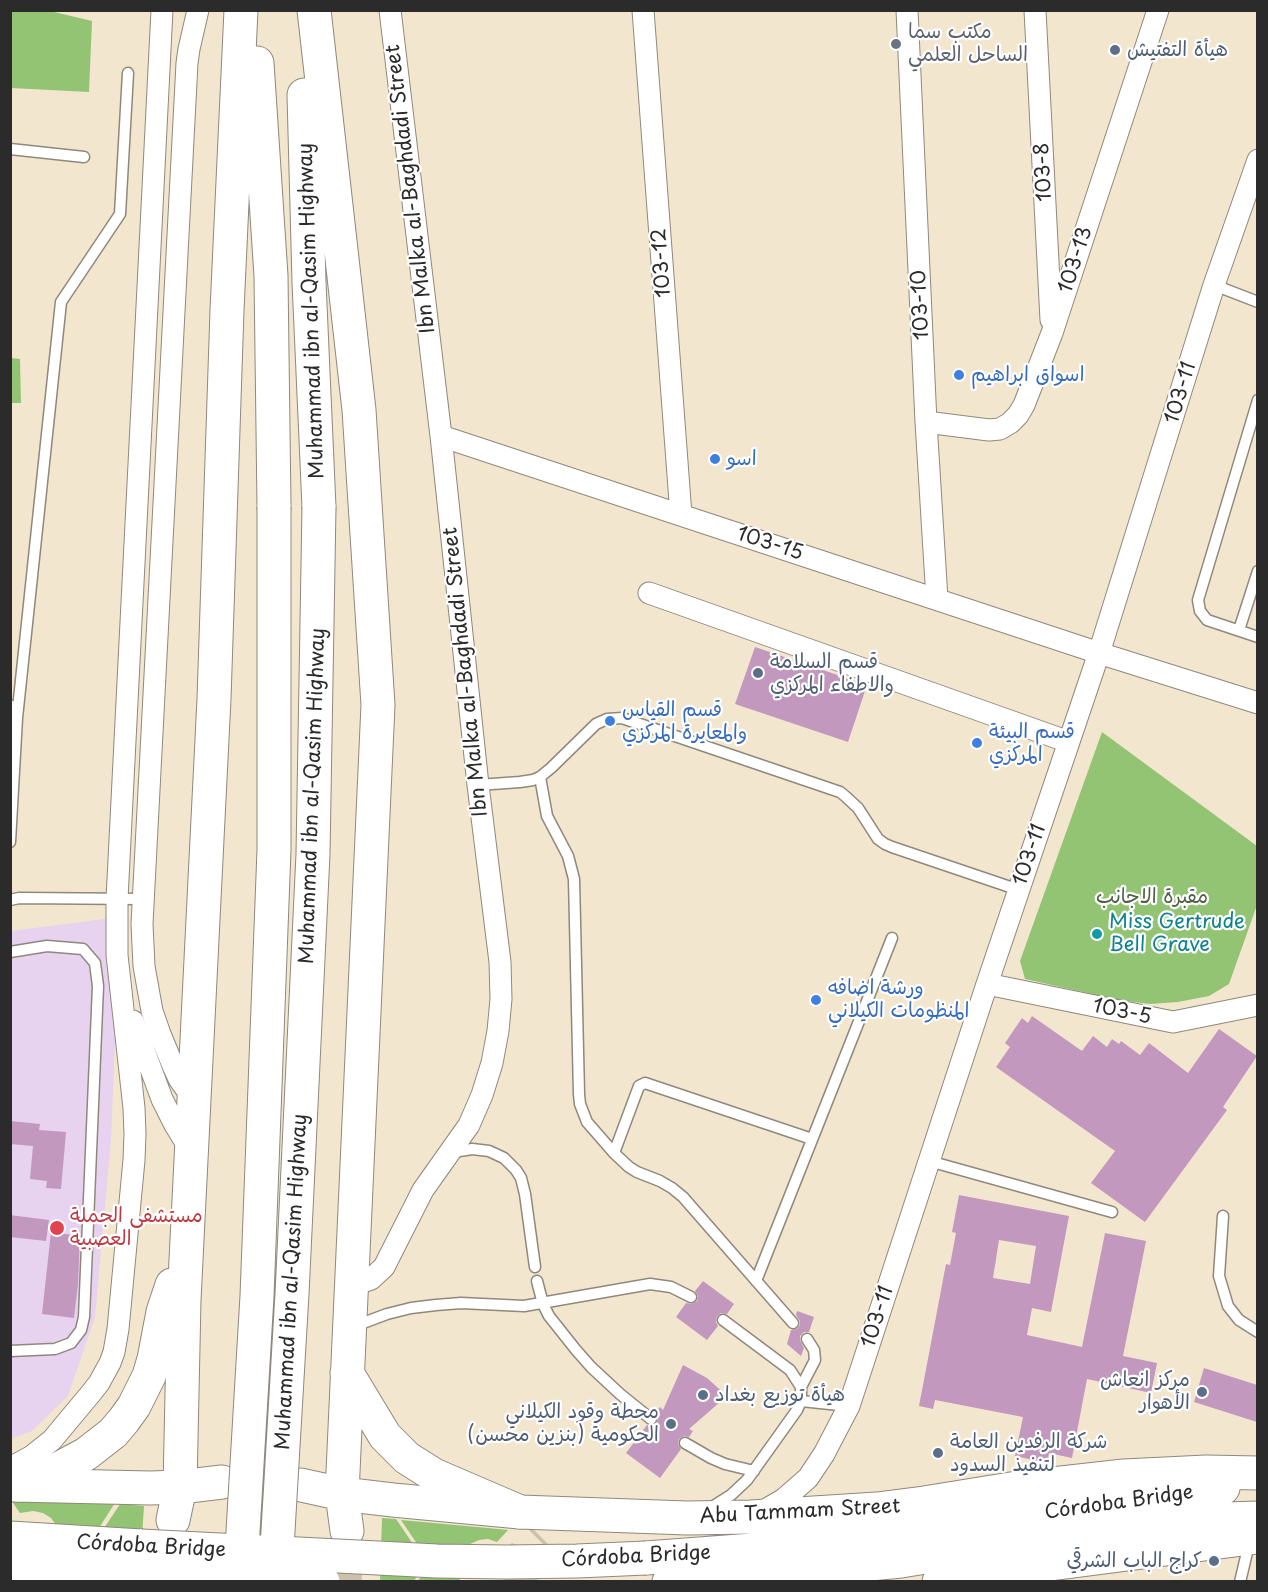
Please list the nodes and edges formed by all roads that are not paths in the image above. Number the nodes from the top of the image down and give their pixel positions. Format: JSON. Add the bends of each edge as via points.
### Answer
{"nodes":[{"id":1,"x":164,"y":10,"type":"edge"},
{"id":2,"x":241,"y":10,"type":"edge"},
{"id":3,"x":254,"y":10,"type":"edge"},
{"id":4,"x":302,"y":10,"type":"edge"},
{"id":5,"x":314,"y":10,"type":"edge"},
{"id":6,"x":390,"y":10,"type":"edge"},
{"id":7,"x":643,"y":10,"type":"edge"},
{"id":8,"x":908,"y":10,"type":"edge"},
{"id":9,"x":1035,"y":10,"type":"edge"},
{"id":10,"x":1158,"y":10,"type":"edge"},
{"id":11,"x":198,"y":12,"type":"edge"},
{"id":12,"x":128,"y":73,"type":"dead end"},
{"id":13,"x":10,"y":149,"type":"edge"},
{"id":14,"x":84,"y":157,"type":"dead end"},
{"id":15,"x":1257,"y":160,"type":"edge"},
{"id":16,"x":1214,"y":285,"type":"junction"},
{"id":17,"x":1257,"y":302,"type":"edge"},
{"id":18,"x":1052,"y":333,"type":"junction"},
{"id":19,"x":1257,"y":400,"type":"edge"},
{"id":20,"x":926,"y":422,"type":"junction"},
{"id":21,"x":441,"y":436,"type":"junction"},
{"id":22,"x":681,"y":515,"type":"junction"},
{"id":23,"x":1257,"y":571,"type":"edge"},
{"id":24,"x":649,"y":593,"type":"dead end"},
{"id":25,"x":937,"y":599,"type":"junction"},
{"id":26,"x":1239,"y":630,"type":"junction"},
{"id":27,"x":1257,"y":637,"type":"edge"},
{"id":28,"x":1099,"y":653,"type":"junction"},
{"id":29,"x":1257,"y":703,"type":"edge"},
{"id":30,"x":10,"y":705,"type":"edge"},
{"id":31,"x":17,"y":718,"type":"junction"},
{"id":32,"x":1069,"y":742,"type":"junction"},
{"id":33,"x":540,"y":777,"type":"junction"},
{"id":34,"x":478,"y":785,"type":"junction"},
{"id":35,"x":10,"y":842,"type":"edge"},
{"id":36,"x":1019,"y":890,"type":"junction"},
{"id":37,"x":145,"y":898,"type":"junction"},
{"id":38,"x":117,"y":899,"type":"junction"},
{"id":39,"x":10,"y":900,"type":"edge"},
{"id":40,"x":892,"y":938,"type":"dead end"},
{"id":41,"x":10,"y":952,"type":"edge"},
{"id":42,"x":120,"y":984,"type":"junction"},
{"id":43,"x":987,"y":984,"type":"junction"},
{"id":44,"x":1257,"y":1005,"type":"edge"},
{"id":45,"x":194,"y":1100,"type":"junction"},
{"id":46,"x":812,"y":1139,"type":"junction"},
{"id":47,"x":191,"y":1152,"type":"junction"},
{"id":48,"x":450,"y":1152,"type":"junction"},
{"id":49,"x":614,"y":1153,"type":"junction"},
{"id":50,"x":929,"y":1161,"type":"junction"},
{"id":51,"x":1112,"y":1212,"type":"dead end"},
{"id":52,"x":1223,"y":1216,"type":"dead end"},
{"id":53,"x":186,"y":1260,"type":"junction"},
{"id":54,"x":535,"y":1268,"type":"dead end"},
{"id":55,"x":537,"y":1281,"type":"dead end"},
{"id":56,"x":756,"y":1281,"type":"junction"},
{"id":57,"x":350,"y":1286,"type":"junction"},
{"id":58,"x":691,"y":1297,"type":"dead end"},
{"id":59,"x":543,"y":1304,"type":"junction"},
{"id":60,"x":723,"y":1320,"type":"dead end"},
{"id":61,"x":793,"y":1323,"type":"dead end"},
{"id":62,"x":349,"y":1329,"type":"junction"},
{"id":63,"x":1257,"y":1332,"type":"edge"},
{"id":64,"x":807,"y":1339,"type":"dead end"},
{"id":65,"x":10,"y":1351,"type":"edge"},
{"id":66,"x":347,"y":1373,"type":"junction"},
{"id":67,"x":801,"y":1387,"type":"junction"},
{"id":68,"x":801,"y":1401,"type":"junction"},
{"id":69,"x":849,"y":1406,"type":"junction"},
{"id":70,"x":651,"y":1419,"type":"dead end"},
{"id":71,"x":685,"y":1443,"type":"dead end"},
{"id":72,"x":754,"y":1471,"type":"junction"},
{"id":73,"x":1257,"y":1473,"type":"edge"},
{"id":74,"x":13,"y":1480,"type":"edge"},
{"id":75,"x":222,"y":1482,"type":"dead end"},
{"id":76,"x":1257,"y":1482,"type":"edge"},
{"id":77,"x":301,"y":1485,"type":"dead end"},
{"id":78,"x":180,"y":1487,"type":"junction"},
{"id":79,"x":342,"y":1494,"type":"junction"},
{"id":80,"x":751,"y":1517,"type":"junction"},
{"id":81,"x":687,"y":1518,"type":"junction"},
{"id":82,"x":173,"y":1520,"type":"dead end"},
{"id":83,"x":530,"y":1524,"type":"junction"},
{"id":84,"x":346,"y":1531,"type":"tunnel mouth"},
{"id":85,"x":1255,"y":1531,"type":"edge"},
{"id":86,"x":10,"y":1539,"type":"edge"},
{"id":87,"x":10,"y":1564,"type":"edge"},
{"id":88,"x":240,"y":1581,"type":"edge"},
{"id":89,"x":275,"y":1581,"type":"edge"},
{"id":90,"x":323,"y":1581,"type":"edge"},
{"id":91,"x":669,"y":1581,"type":"edge"},
{"id":92,"x":939,"y":1581,"type":"edge"},
{"id":93,"x":1240,"y":1581,"type":"edge"}],
"edges":[{"from":1,"to":11,"type":"street"},
{"from":1,"to":38,"type":"street"},
{"from":2,"to":45,"type":"main road"},
{"from":3,"to":88,"type":"main road","name":"Muhammad ibn al-Qasim Highway","bridge":true,"via":[[271,276],[274,850],[257,1296]]},
{"from":4,"to":89,"type":"main road","name":"Muhammad ibn al-Qasim Highway","bridge":true,"via":[[320,507],[313,866]]},
{"from":5,"to":57,"type":"main road","via":[[359,410],[378,705]]},
{"from":6,"to":21,"type":"street","name":"Ibn Malka al-Baghdadi Street"},
{"from":7,"to":22,"type":"street","name":"103-12"},
{"from":8,"to":20,"type":"street","name":"103-10"},
{"from":9,"to":18,"type":"street","name":"103-8"},
{"from":10,"to":18,"type":"street","name":"103-13"},
{"from":11,"to":37,"type":"street","via":[[187,63]]},
{"from":12,"to":31,"type":"lane","via":[[120,214],[61,302]]},
{"from":13,"to":14,"type":"lane"},
{"from":15,"to":16,"type":"street","name":"103-11"},
{"from":16,"to":17,"type":"lane"},
{"from":16,"to":28,"type":"street","name":"103-11"},
{"from":18,"to":20,"type":"street","name":"103-13","via":[[1024,405],[1010,423],[989,430]]},
{"from":19,"to":26,"type":"lane","via":[[1198,600],[1207,621]]},
{"from":20,"to":25,"type":"street","name":"103-10"},
{"from":21,"to":22,"type":"street","name":"103-15"},
{"from":21,"to":34,"type":"street","name":"Ibn Malka al-Baghdadi Street"},
{"from":22,"to":25,"type":"street","name":"103-15"},
{"from":23,"to":26,"type":"lane"},
{"from":24,"to":32,"type":"street"},
{"from":25,"to":28,"type":"street","name":"103-15"},
{"from":26,"to":27,"type":"lane"},
{"from":28,"to":29,"type":"street","name":"103-15"},
{"from":28,"to":32,"type":"street","name":"103-11"},
{"from":30,"to":31,"type":"lane"},
{"from":31,"to":35,"type":"lane"},
{"from":32,"to":36,"type":"street","name":"103-11"},
{"from":33,"to":34,"type":"lane"},
{"from":33,"to":36,"type":"lane","via":[[596,724],[622,718],[840,792],[858,808],[885,844]]},
{"from":33,"to":49,"type":"lane","via":[[547,816],[568,856],[574,879],[580,1104],[587,1122]]},
{"from":34,"to":48,"type":"street","name":"Ibn Malka al-Baghdadi Street","via":[[501,999],[492,1063],[482,1095],[469,1125]]},
{"from":36,"to":43,"type":"street","name":"103-11"},
{"from":37,"to":38,"type":"lane"},
{"from":37,"to":45,"type":"street","via":[[142,945],[152,1011],[179,1079]]},
{"from":38,"to":39,"type":"lane"},
{"from":38,"to":42,"type":"street"},
{"from":40,"to":46,"type":"lane"},
{"from":41,"to":65,"type":"lane","via":[[46,946],[83,949],[95,963],[98,986],[81,1330],[71,1343],[55,1349]]},
{"from":42,"to":47,"type":"street","via":[[162,1098]]},
{"from":42,"to":74,"type":"street","via":[[132,1082],[135,1160],[114,1352],[99,1383]]},
{"from":43,"to":44,"type":"street","name":"103-5","via":[[1173,1022]]},
{"from":43,"to":50,"type":"street","name":"103-11"},
{"from":45,"to":47,"type":"main road"},
{"from":46,"to":49,"type":"lane","via":[[645,1083],[639,1086]]},
{"from":46,"to":56,"type":"lane"},
{"from":47,"to":53,"type":"main road"},
{"from":48,"to":54,"type":"lane","via":[[489,1151],[516,1170],[524,1185]]},
{"from":48,"to":57,"type":"street","name":"Ibn Malka al-Baghdadi Street","via":[[419,1197],[384,1267],[371,1279]]},
{"from":49,"to":56,"type":"lane","via":[[637,1172],[666,1184],[683,1197]]},
{"from":50,"to":51,"type":"lane"},
{"from":50,"to":69,"type":"street","name":"103-11"},
{"from":52,"to":63,"type":"lane","via":[[1219,1276],[1228,1306],[1239,1320]]},
{"from":53,"to":74,"type":"main road","via":[[167,1297],[149,1376],[124,1420],[74,1462]]},
{"from":53,"to":78,"type":"main road"},
{"from":55,"to":59,"type":"lane"},
{"from":56,"to":61,"type":"lane"},
{"from":57,"to":62,"type":"main road"},
{"from":58,"to":59,"type":"lane","via":[[671,1287],[650,1284]]},
{"from":59,"to":62,"type":"lane","via":[[411,1308]]},
{"from":59,"to":70,"type":"lane","via":[[591,1367]]},
{"from":60,"to":67,"type":"lane","via":[[790,1370]]},
{"from":62,"to":66,"type":"main road"},
{"from":64,"to":67,"type":"lane","via":[[815,1360]]},
{"from":66,"to":79,"type":"main road"},
{"from":66,"to":83,"type":"main road","via":[[385,1436],[407,1458]]},
{"from":67,"to":68,"type":"lane"},
{"from":68,"to":69,"type":"lane"},
{"from":68,"to":72,"type":"lane"},
{"from":69,"to":80,"type":"street","name":"103-11","via":[[808,1478],[784,1499]]},
{"from":71,"to":72,"type":"lane","via":[[725,1464]]},
{"from":72,"to":81,"type":"lane","via":[[731,1495]]},
{"from":73,"to":80,"type":"main road","name":"Abu Tammam Street","via":[[1124,1476],[912,1505]]},
{"from":74,"to":78,"type":"main road"},
{"from":75,"to":78,"type":"main road"},
{"from":76,"to":86,"type":"main road","name":"Córdoba Bridge","bridge":true,"via":[[847,1541],[646,1558],[437,1561]]},
{"from":77,"to":79,"type":"main road","name":"Abu Tammam Street"},
{"from":78,"to":82,"type":"main road"},
{"from":79,"to":83,"type":"main road","name":"Abu Tammam Street"},
{"from":79,"to":84,"type":"main road"},
{"from":80,"to":81,"type":"main road","name":"Abu Tammam Street"},
{"from":81,"to":83,"type":"main road","name":"Abu Tammam Street","via":[[585,1515]]},
{"from":85,"to":91,"type":"main road","name":"Córdoba Bridge","via":[[1196,1521],[1141,1525],[901,1561]]},
{"from":85,"to":92,"type":"main road"},
{"from":85,"to":93,"type":"lane"},
{"from":87,"to":90,"type":"main road","name":"Córdoba Bridge","bridge":true}]}
